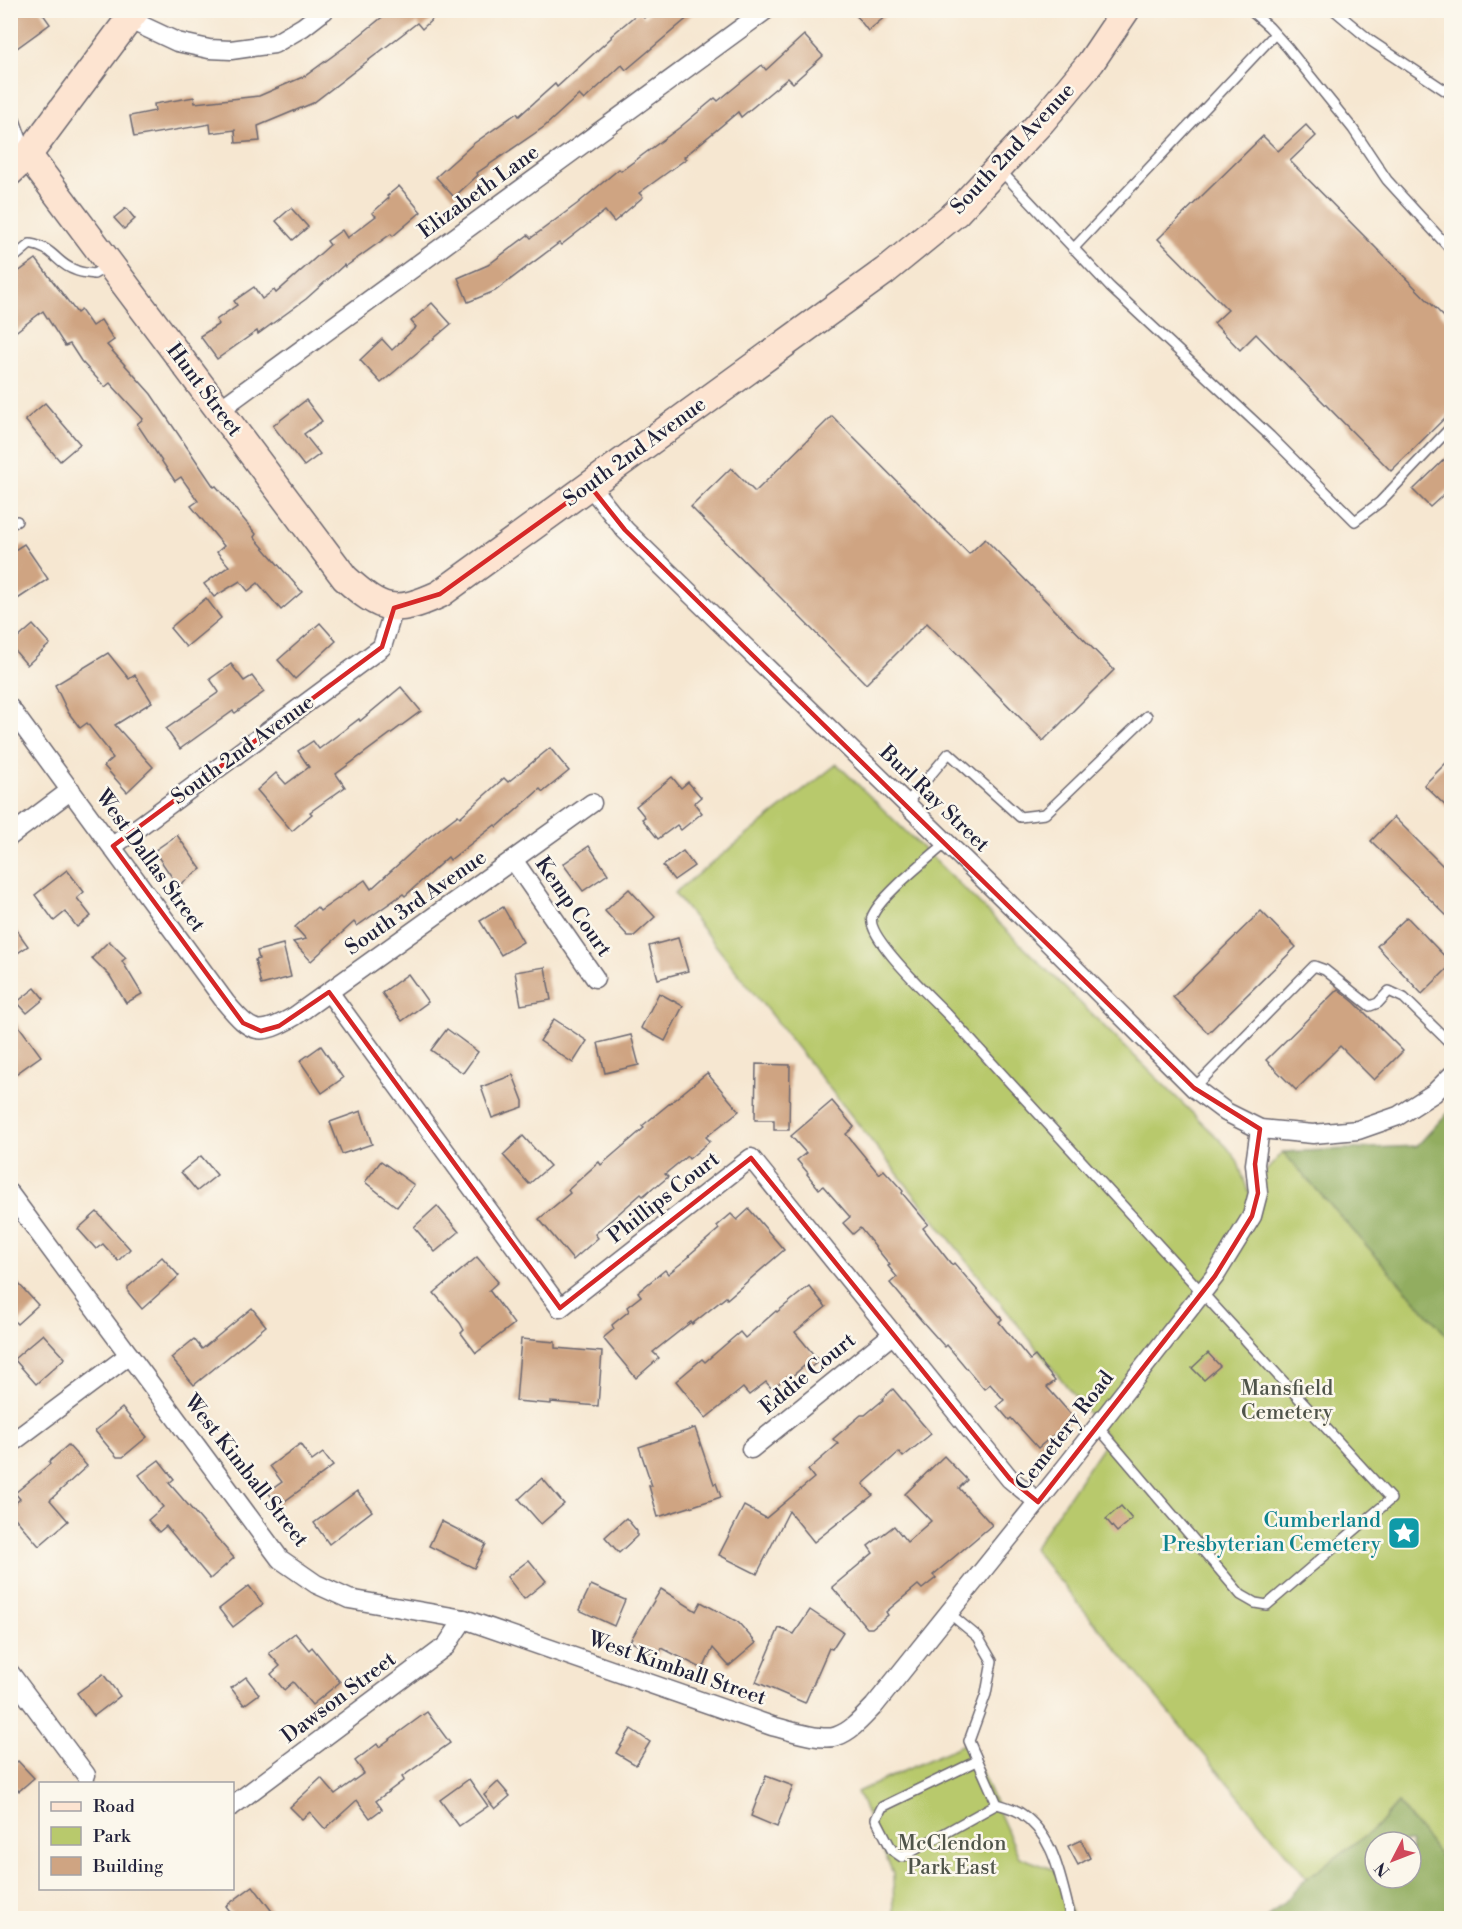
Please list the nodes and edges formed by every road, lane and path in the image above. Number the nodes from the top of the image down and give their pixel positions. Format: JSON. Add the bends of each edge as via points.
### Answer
{"nodes":[{"id":1,"x":325,"y":10,"type":"edge"},
{"id":2,"x":766,"y":10,"type":"edge"},
{"id":3,"x":1126,"y":10,"type":"edge"},
{"id":4,"x":1250,"y":10,"type":"edge"},
{"id":5,"x":1334,"y":10,"type":"edge"},
{"id":6,"x":130,"y":14,"type":"edge"},
{"id":7,"x":1275,"y":34,"type":"junction"},
{"id":8,"x":1452,"y":95,"type":"edge"},
{"id":9,"x":10,"y":112,"type":"edge"},
{"id":10,"x":19,"y":163,"type":"edge"},
{"id":11,"x":998,"y":168,"type":"junction"},
{"id":12,"x":1073,"y":249,"type":"junction"},
{"id":13,"x":1452,"y":251,"type":"edge"},
{"id":14,"x":10,"y":261,"type":"edge"},
{"id":15,"x":110,"y":265,"type":"junction"},
{"id":16,"x":219,"y":410,"type":"junction"},
{"id":17,"x":1452,"y":426,"type":"edge"},
{"id":18,"x":590,"y":486,"type":"junction"},
{"id":19,"x":394,"y":608,"type":"junction"},
{"id":20,"x":10,"y":708,"type":"edge"},
{"id":21,"x":1147,"y":716,"type":"dead end"},
{"id":22,"x":71,"y":790,"type":"junction"},
{"id":23,"x":592,"y":803,"type":"dead end"},
{"id":24,"x":906,"y":804,"type":"junction"},
{"id":25,"x":10,"y":836,"type":"edge"},
{"id":26,"x":946,"y":843,"type":"junction"},
{"id":27,"x":113,"y":846,"type":"junction"},
{"id":28,"x":514,"y":861,"type":"junction"},
{"id":29,"x":595,"y":978,"type":"dead end"},
{"id":30,"x":329,"y":992,"type":"junction"},
{"id":31,"x":261,"y":1031,"type":"joint"},
{"id":32,"x":1452,"y":1045,"type":"edge"},
{"id":33,"x":1452,"y":1075,"type":"edge"},
{"id":34,"x":1194,"y":1088,"type":"junction"},
{"id":35,"x":1260,"y":1129,"type":"junction"},
{"id":36,"x":10,"y":1194,"type":"edge"},
{"id":37,"x":1203,"y":1292,"type":"junction"},
{"id":38,"x":893,"y":1334,"type":"junction"},
{"id":39,"x":129,"y":1355,"type":"junction"},
{"id":40,"x":1097,"y":1426,"type":"junction"},
{"id":41,"x":10,"y":1444,"type":"edge"},
{"id":42,"x":752,"y":1449,"type":"dead end"},
{"id":43,"x":1038,"y":1502,"type":"junction"},
{"id":44,"x":949,"y":1613,"type":"junction"},
{"id":45,"x":464,"y":1619,"type":"junction"},
{"id":46,"x":10,"y":1673,"type":"edge"},
{"id":47,"x":844,"y":1732,"type":"joint"},
{"id":48,"x":977,"y":1761,"type":"junction"},
{"id":49,"x":86,"y":1775,"type":"dead end"},
{"id":50,"x":997,"y":1804,"type":"junction"},
{"id":51,"x":234,"y":1805,"type":"edge"},
{"id":52,"x":1071,"y":1918,"type":"edge"}],
"edges":[{"from":1,"to":6,"type":"street","via":[[273,44],[231,50],[209,50],[177,42]]},
{"from":2,"to":16,"type":"street","name":"Elizabeth Lane"},
{"from":3,"to":11,"type":"street","name":"South 2nd Avenue","via":[[1091,62]]},
{"from":4,"to":7,"type":"lane"},
{"from":5,"to":8,"type":"lane","via":[[1371,41]]},
{"from":6,"to":10,"type":"street"},
{"from":7,"to":12,"type":"lane"},
{"from":7,"to":13,"type":"lane","via":[[1353,129],[1388,180]]},
{"from":9,"to":10,"type":"lane","via":[[14,117]]},
{"from":10,"to":15,"type":"street","name":"Hunt Street"},
{"from":11,"to":12,"type":"lane"},
{"from":11,"to":18,"type":"street","name":"South 2nd Avenue","via":[[956,213],[892,265]]},
{"from":12,"to":17,"type":"lane","via":[[1355,521],[1380,502]]},
{"from":14,"to":15,"type":"lane","via":[[30,244],[48,249],[74,270],[94,274]]},
{"from":15,"to":16,"type":"street","name":"Hunt Street"},
{"from":16,"to":19,"type":"street","name":"Hunt Street","via":[[345,578],[368,599]]},
{"from":18,"to":19,"type":"street","name":"South 2nd Avenue","via":[[440,594]]},
{"from":18,"to":24,"type":"street","name":"Burl Ray Street","via":[[625,530]]},
{"from":19,"to":27,"type":"street","name":"South 2nd Avenue","via":[[382,648]]},
{"from":20,"to":22,"type":"street","name":"West Dallas Street"},
{"from":21,"to":24,"type":"lane","via":[[1045,814],[1020,817],[949,753]]},
{"from":22,"to":25,"type":"street"},
{"from":22,"to":27,"type":"street","name":"West Dallas Street"},
{"from":23,"to":28,"type":"street","name":"South 3rd Avenue"},
{"from":24,"to":26,"type":"street","name":"Burl Ray Street"},
{"from":26,"to":34,"type":"street","name":"Burl Ray Street"},
{"from":26,"to":37,"type":"lane","via":[[884,899],[870,925],[877,938]]},
{"from":27,"to":31,"type":"street","name":"West Dallas Street","via":[[226,1003],[243,1023]]},
{"from":28,"to":29,"type":"street","name":"Kemp Court"},
{"from":28,"to":30,"type":"street","name":"South 3rd Avenue"},
{"from":30,"to":31,"type":"street","name":"South 3rd Avenue","via":[[279,1026]]},
{"from":30,"to":38,"type":"street","name":"Phillips Court","via":[[560,1308],[751,1158]]},
{"from":32,"to":34,"type":"lane","via":[[1404,998],[1389,991],[1370,1006],[1325,970],[1314,966]]},
{"from":33,"to":35,"type":"street","via":[[1434,1093],[1398,1116],[1359,1130],[1314,1134]]},
{"from":34,"to":35,"type":"street","name":"Burl Ray Street","via":[[1226,1112]]},
{"from":35,"to":37,"type":"street","name":"Cemetery Road","via":[[1255,1164],[1258,1193],[1252,1216]]},
{"from":36,"to":39,"type":"street","name":"West Kimball Street"},
{"from":37,"to":40,"type":"street","name":"Cemetery Road"},
{"from":37,"to":40,"type":"lane","via":[[1390,1499],[1267,1605],[1255,1603],[1241,1595]]},
{"from":38,"to":42,"type":"street","name":"Eddie Court"},
{"from":38,"to":43,"type":"street","name":"Phillips Court","via":[[1010,1479]]},
{"from":39,"to":41,"type":"street"},
{"from":39,"to":45,"type":"street","name":"West Kimball Street","via":[[280,1559],[316,1584],[349,1599]]},
{"from":40,"to":43,"type":"street","name":"Cemetery Road"},
{"from":43,"to":44,"type":"street","name":"Cemetery Road"},
{"from":44,"to":47,"type":"street","name":"Cemetery Road","via":[[874,1706]]},
{"from":44,"to":48,"type":"lane","via":[[978,1637],[992,1661],[986,1694],[969,1741]]},
{"from":45,"to":47,"type":"street","name":"West Kimball Street","via":[[772,1726],[815,1736],[836,1737]]},
{"from":45,"to":51,"type":"street","name":"Dawson Street","via":[[446,1646]]},
{"from":46,"to":49,"type":"street"},
{"from":48,"to":50,"type":"lane"},
{"from":48,"to":50,"type":"lane","via":[[882,1807],[876,1819],[892,1850],[902,1857]]},
{"from":50,"to":52,"type":"lane","via":[[1017,1811],[1048,1840]]}]}
